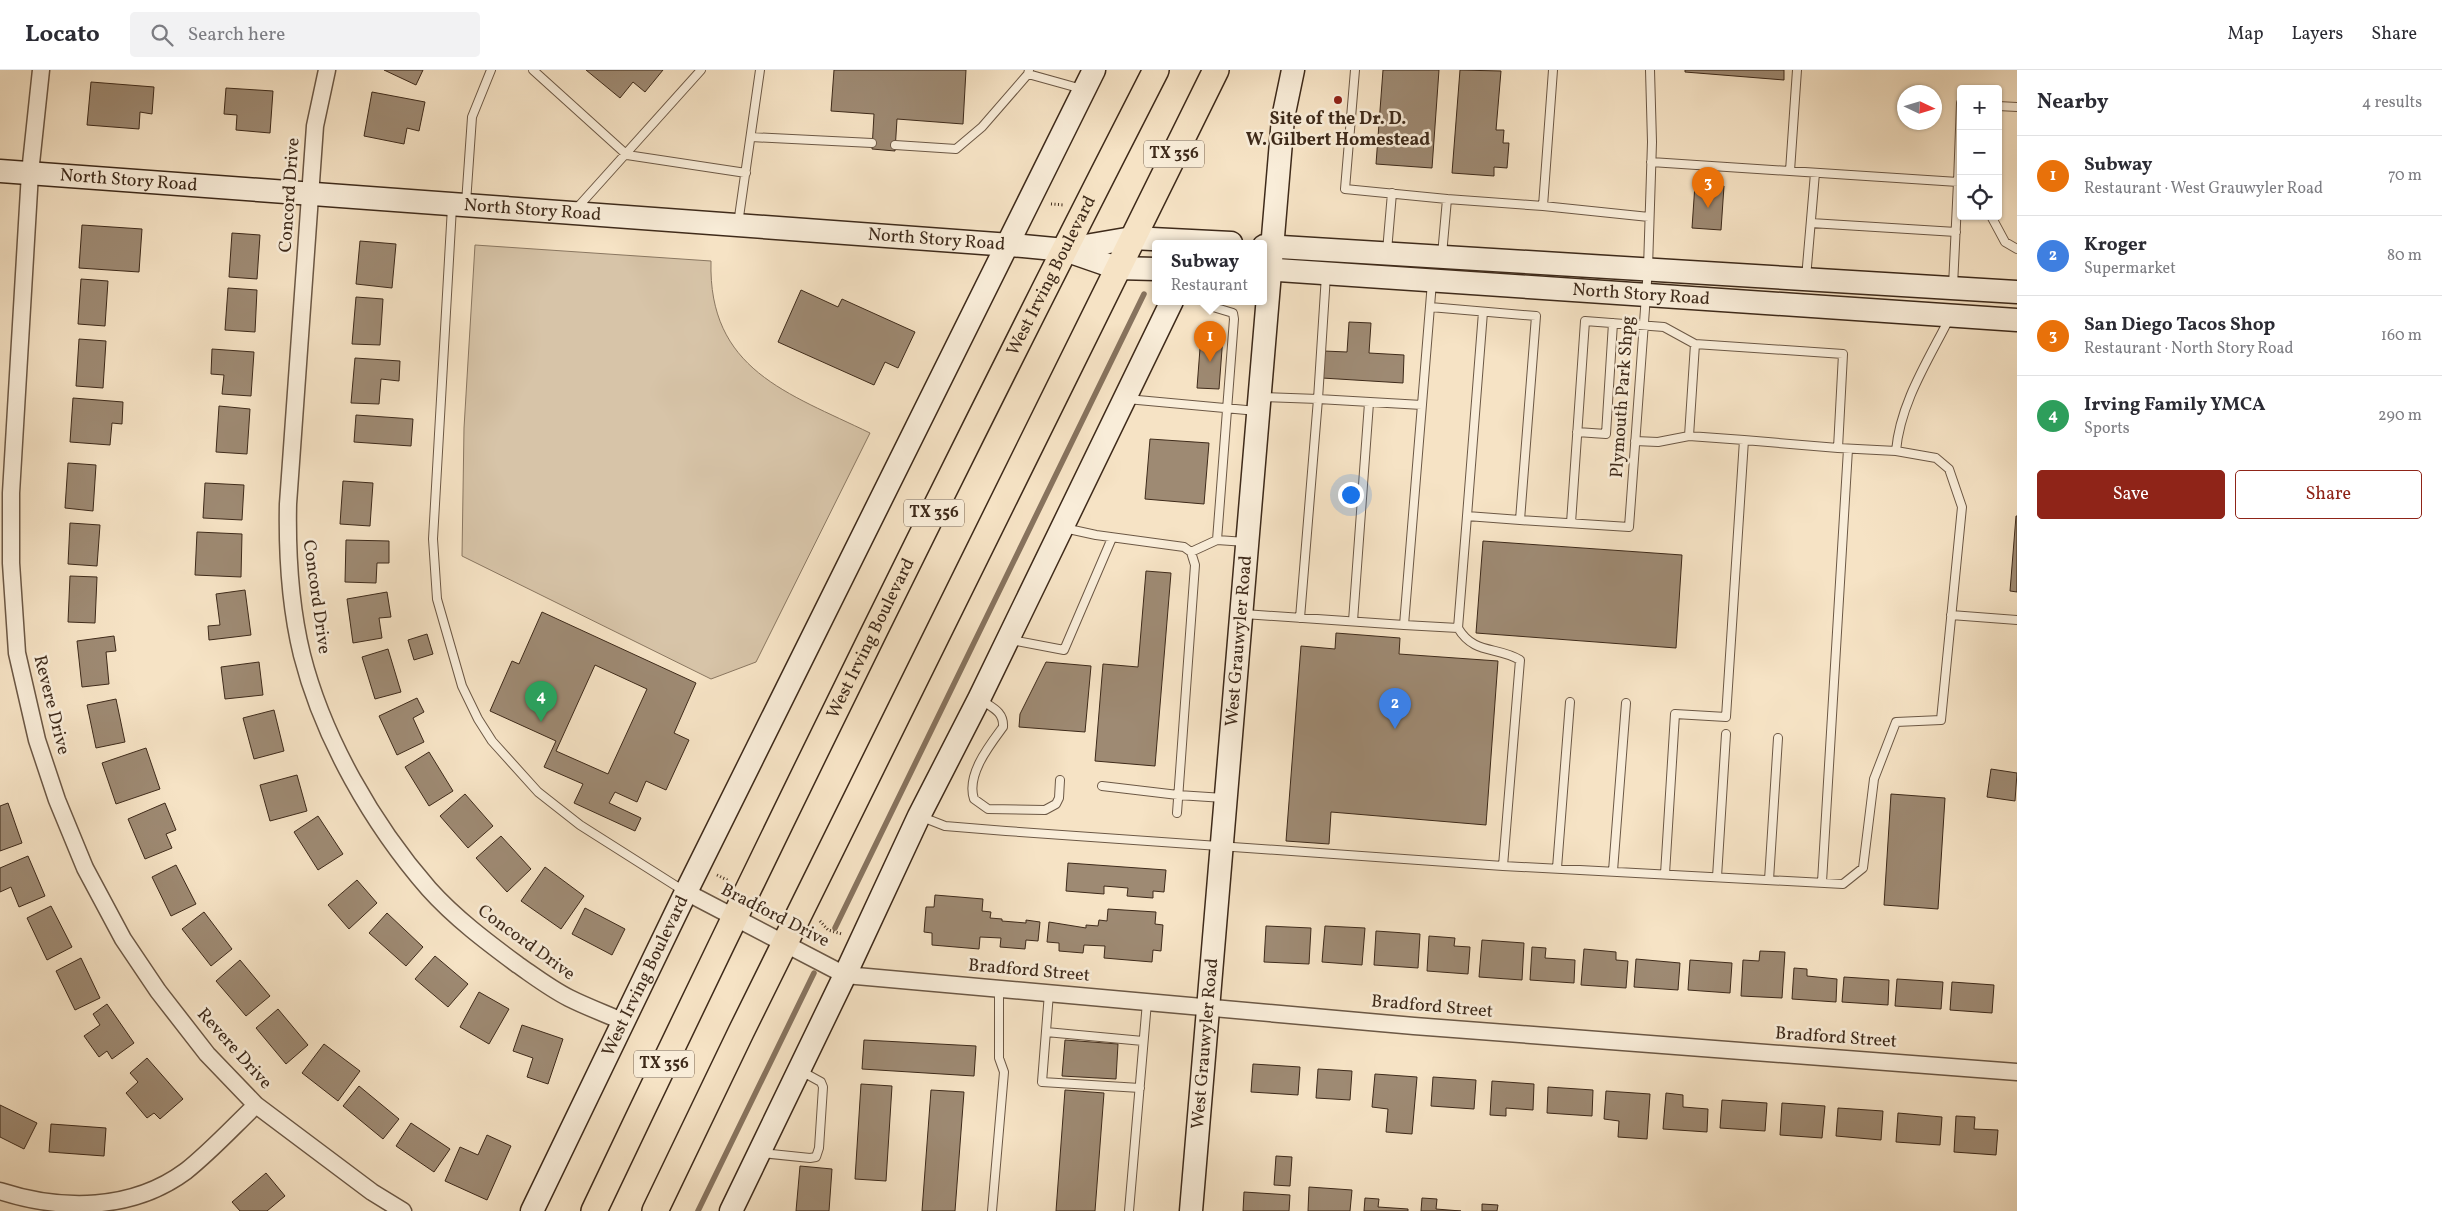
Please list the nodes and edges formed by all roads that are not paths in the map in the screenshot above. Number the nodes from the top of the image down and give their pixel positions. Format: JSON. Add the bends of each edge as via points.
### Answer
{"nodes":[{"id":1,"x":41,"y":70,"type":"edge"},
{"id":2,"x":327,"y":70,"type":"edge"},
{"id":3,"x":491,"y":70,"type":"edge"},
{"id":4,"x":533,"y":70,"type":"edge"},
{"id":5,"x":701,"y":70,"type":"edge"},
{"id":6,"x":760,"y":70,"type":"edge"},
{"id":7,"x":1156,"y":70,"type":"edge"},
{"id":8,"x":1216,"y":70,"type":"edge"},
{"id":9,"x":1293,"y":70,"type":"edge"},
{"id":10,"x":1355,"y":70,"type":"edge"},
{"id":11,"x":1553,"y":70,"type":"edge"},
{"id":12,"x":1650,"y":70,"type":"edge"},
{"id":13,"x":1797,"y":70,"type":"edge"},
{"id":14,"x":1029,"y":72,"type":"edge"},
{"id":15,"x":1089,"y":80,"type":"edge"},
{"id":16,"x":2002,"y":106,"type":"edge"},
{"id":17,"x":2017,"y":107,"type":"edge"},
{"id":18,"x":1960,"y":130,"type":"edge"},
{"id":19,"x":751,"y":137,"type":"junction"},
{"id":20,"x":872,"y":143,"type":"dead end"},
{"id":21,"x":895,"y":145,"type":"dead end"},
{"id":22,"x":627,"y":155,"type":"junction"},
{"id":23,"x":1651,"y":162,"type":"junction"},
{"id":24,"x":0,"y":171,"type":"edge"},
{"id":25,"x":1790,"y":171,"type":"junction"},
{"id":26,"x":746,"y":172,"type":"junction"},
{"id":27,"x":30,"y":173,"type":"junction"},
{"id":28,"x":1815,"y":173,"type":"junction"},
{"id":29,"x":1959,"y":175,"type":"edge"},
{"id":30,"x":1957,"y":183,"type":"edge"},
{"id":31,"x":311,"y":193,"type":"junction"},
{"id":32,"x":1392,"y":193,"type":"junction"},
{"id":33,"x":1447,"y":199,"type":"junction"},
{"id":34,"x":459,"y":204,"type":"junction"},
{"id":35,"x":1543,"y":206,"type":"junction"},
{"id":36,"x":573,"y":213,"type":"junction"},
{"id":37,"x":1957,"y":216,"type":"edge"},
{"id":38,"x":1649,"y":217,"type":"junction"},
{"id":39,"x":1993,"y":220,"type":"edge"},
{"id":40,"x":1811,"y":223,"type":"junction"},
{"id":41,"x":738,"y":225,"type":"junction"},
{"id":42,"x":1956,"y":232,"type":"junction"},
{"id":43,"x":1132,"y":238,"type":"junction"},
{"id":44,"x":1172,"y":240,"type":"edge"},
{"id":45,"x":1007,"y":245,"type":"junction"},
{"id":46,"x":1268,"y":246,"type":"edge"},
{"id":47,"x":2017,"y":249,"type":"edge"},
{"id":48,"x":1064,"y":250,"type":"junction"},
{"id":49,"x":1387,"y":253,"type":"junction"},
{"id":50,"x":1442,"y":256,"type":"junction"},
{"id":51,"x":1117,"y":268,"type":"junction"},
{"id":52,"x":1648,"y":268,"type":"junction"},
{"id":53,"x":1267,"y":269,"type":"edge"},
{"id":54,"x":1152,"y":270,"type":"edge"},
{"id":55,"x":1326,"y":273,"type":"junction"},
{"id":56,"x":1806,"y":278,"type":"junction"},
{"id":57,"x":1432,"y":280,"type":"junction"},
{"id":58,"x":1953,"y":288,"type":"junction"},
{"id":59,"x":2017,"y":292,"type":"edge"},
{"id":60,"x":1646,"y":294,"type":"junction"},
{"id":61,"x":1170,"y":305,"type":"edge"},
{"id":62,"x":1213,"y":305,"type":"edge"},
{"id":63,"x":1265,"y":305,"type":"edge"},
{"id":64,"x":1430,"y":307,"type":"junction"},
{"id":65,"x":1483,"y":312,"type":"junction"},
{"id":66,"x":1951,"y":315,"type":"junction"},
{"id":67,"x":2017,"y":320,"type":"edge"},
{"id":68,"x":1613,"y":323,"type":"junction"},
{"id":69,"x":1643,"y":325,"type":"junction"},
{"id":70,"x":1695,"y":344,"type":"junction"},
{"id":71,"x":1125,"y":399,"type":"junction"},
{"id":72,"x":1318,"y":399,"type":"junction"},
{"id":73,"x":1370,"y":403,"type":"junction"},
{"id":74,"x":1260,"y":404,"type":"junction"},
{"id":75,"x":1422,"y":405,"type":"junction"},
{"id":76,"x":1228,"y":408,"type":"junction"},
{"id":77,"x":1577,"y":432,"type":"junction"},
{"id":78,"x":1689,"y":436,"type":"junction"},
{"id":79,"x":1744,"y":440,"type":"junction"},
{"id":80,"x":1635,"y":441,"type":"junction"},
{"id":81,"x":1838,"y":448,"type":"junction"},
{"id":82,"x":1848,"y":449,"type":"junction"},
{"id":83,"x":1896,"y":452,"type":"junction"},
{"id":84,"x":1468,"y":516,"type":"junction"},
{"id":85,"x":1520,"y":520,"type":"junction"},
{"id":86,"x":1571,"y":523,"type":"junction"},
{"id":87,"x":1062,"y":528,"type":"junction"},
{"id":88,"x":1112,"y":538,"type":"junction"},
{"id":89,"x":1217,"y":540,"type":"junction"},
{"id":90,"x":1248,"y":542,"type":"junction"},
{"id":91,"x":1191,"y":552,"type":"junction"},
{"id":92,"x":1242,"y":614,"type":"junction"},
{"id":93,"x":1951,"y":615,"type":"junction"},
{"id":94,"x":1300,"y":618,"type":"junction"},
{"id":95,"x":2017,"y":620,"type":"edge"},
{"id":96,"x":1353,"y":621,"type":"junction"},
{"id":97,"x":1404,"y":625,"type":"junction"},
{"id":98,"x":1458,"y":628,"type":"junction"},
{"id":99,"x":1008,"y":639,"type":"junction"},
{"id":100,"x":979,"y":699,"type":"junction"},
{"id":101,"x":1570,"y":702,"type":"dead end"},
{"id":102,"x":1626,"y":703,"type":"dead end"},
{"id":103,"x":1726,"y":734,"type":"dead end"},
{"id":104,"x":1778,"y":738,"type":"dead end"},
{"id":105,"x":1060,"y":780,"type":"dead end"},
{"id":106,"x":1102,"y":786,"type":"dead end"},
{"id":107,"x":1178,"y":795,"type":"junction"},
{"id":108,"x":1226,"y":798,"type":"junction"},
{"id":109,"x":1177,"y":813,"type":"dead end"},
{"id":110,"x":919,"y":816,"type":"junction"},
{"id":111,"x":1222,"y":847,"type":"junction"},
{"id":112,"x":1503,"y":866,"type":"junction"},
{"id":113,"x":1557,"y":868,"type":"junction"},
{"id":114,"x":1612,"y":871,"type":"junction"},
{"id":115,"x":1665,"y":874,"type":"junction"},
{"id":116,"x":1717,"y":877,"type":"junction"},
{"id":117,"x":1769,"y":880,"type":"junction"},
{"id":118,"x":1822,"y":882,"type":"junction"},
{"id":119,"x":686,"y":892,"type":"junction"},
{"id":120,"x":734,"y":918,"type":"junction"},
{"id":121,"x":785,"y":943,"type":"junction"},
{"id":122,"x":845,"y":975,"type":"junction"},
{"id":123,"x":999,"y":989,"type":"junction"},
{"id":124,"x":1049,"y":993,"type":"junction"},
{"id":125,"x":1147,"y":1002,"type":"junction"},
{"id":126,"x":1208,"y":1007,"type":"junction"},
{"id":127,"x":624,"y":1022,"type":"junction"},
{"id":128,"x":1046,"y":1032,"type":"junction"},
{"id":129,"x":1144,"y":1041,"type":"junction"},
{"id":130,"x":799,"y":1070,"type":"junction"},
{"id":131,"x":2017,"y":1072,"type":"edge"},
{"id":132,"x":1140,"y":1088,"type":"junction"},
{"id":133,"x":256,"y":1105,"type":"junction"},
{"id":134,"x":759,"y":1153,"type":"junction"},
{"id":135,"x":0,"y":1191,"type":"edge"},
{"id":136,"x":402,"y":1211,"type":"edge"},
{"id":137,"x":532,"y":1211,"type":"edge"},
{"id":138,"x":594,"y":1211,"type":"edge"},
{"id":139,"x":655,"y":1211,"type":"edge"},
{"id":140,"x":731,"y":1211,"type":"edge"},
{"id":141,"x":992,"y":1211,"type":"edge"},
{"id":142,"x":1129,"y":1211,"type":"edge"},
{"id":143,"x":1191,"y":1211,"type":"edge"}],
"edges":[{"from":1,"to":27,"type":"street","name":"Revere Drive"},
{"from":2,"to":31,"type":"street","name":"Concord Drive","via":[[315,126]]},
{"from":3,"to":34,"type":"lane","via":[[472,117]]},
{"from":4,"to":22,"type":"lane"},
{"from":5,"to":22,"type":"lane"},
{"from":6,"to":19,"type":"lane"},
{"from":7,"to":48,"type":"main road","name":"West Irving Boulevard","number":"TX 356"},
{"from":8,"to":43,"type":"main road","number":"TX 356"},
{"from":9,"to":46,"type":"main road","name":"West Grauwyler Road","via":[[1283,118]]},
{"from":10,"to":32,"type":"lane","via":[[1345,189]]},
{"from":11,"to":35,"type":"lane"},
{"from":12,"to":23,"type":"lane","name":"Plymouth Park Shpg"},
{"from":13,"to":25,"type":"lane"},
{"from":14,"to":15,"type":"lane"},
{"from":14,"to":21,"type":"lane","via":[[982,127],[956,149]]},
{"from":15,"to":45,"type":"main road","name":"West Irving Boulevard"},
{"from":16,"to":17,"type":"lane"},
{"from":18,"to":29,"type":"lane"},
{"from":19,"to":20,"type":"lane"},
{"from":19,"to":26,"type":"lane"},
{"from":22,"to":26,"type":"lane"},
{"from":22,"to":36,"type":"lane"},
{"from":23,"to":25,"type":"lane"},
{"from":23,"to":38,"type":"lane","name":"Plymouth Park Shpg"},
{"from":24,"to":27,"type":"main road","name":"North Story Road"},
{"from":25,"to":28,"type":"lane"},
{"from":26,"to":41,"type":"lane"},
{"from":27,"to":31,"type":"main road","name":"North Story Road"},
{"from":27,"to":133,"type":"street","name":"Revere Drive","via":[[11,502],[17,653],[26,699],[57,800],[85,868],[123,939],[207,1054]]},
{"from":28,"to":30,"type":"lane"},
{"from":28,"to":40,"type":"lane"},
{"from":31,"to":34,"type":"main road","name":"North Story Road"},
{"from":31,"to":127,"type":"street","name":"Concord Drive","via":[[288,538],[294,613],[302,655],[318,705],[342,760],[389,840],[430,890],[479,936],[526,970],[568,998]]},
{"from":32,"to":33,"type":"lane"},
{"from":32,"to":49,"type":"lane"},
{"from":33,"to":35,"type":"lane"},
{"from":33,"to":50,"type":"lane"},
{"from":34,"to":36,"type":"main road","name":"North Story Road"},
{"from":34,"to":119,"type":"lane","via":[[432,539],[437,600],[462,686],[492,741],[538,792],[580,825]]},
{"from":35,"to":38,"type":"lane"},
{"from":36,"to":41,"type":"main road","name":"North Story Road"},
{"from":37,"to":42,"type":"lane"},
{"from":38,"to":52,"type":"lane","name":"Plymouth Park Shpg"},
{"from":39,"to":47,"type":"lane","via":[[2005,242]]},
{"from":40,"to":42,"type":"lane"},
{"from":40,"to":56,"type":"lane"},
{"from":41,"to":45,"type":"main road","name":"North Story Road"},
{"from":42,"to":58,"type":"lane"},
{"from":43,"to":44,"type":"main road","name":"North Story Road"},
{"from":43,"to":48,"type":"main road","name":"North Story Road"},
{"from":43,"to":51,"type":"main road","number":"TX 356"},
{"from":45,"to":48,"type":"main road","name":"North Story Road"},
{"from":45,"to":119,"type":"main road","name":"West Irving Boulevard"},
{"from":46,"to":49,"type":"main road","name":"North Story Road"},
{"from":46,"to":53,"type":"main road","name":"West Grauwyler Road"},
{"from":48,"to":51,"type":"main road","name":"North Story Road"},
{"from":48,"to":120,"type":"main road","name":"West Irving Boulevard","number":"TX 356"},
{"from":49,"to":50,"type":"main road","name":"North Story Road"},
{"from":50,"to":52,"type":"main road","name":"North Story Road"},
{"from":51,"to":54,"type":"main road","name":"North Story Road"},
{"from":51,"to":121,"type":"main road","number":"TX 356"},
{"from":52,"to":56,"type":"main road","name":"North Story Road"},
{"from":52,"to":60,"type":"lane","name":"Plymouth Park Shpg"},
{"from":53,"to":55,"type":"main road","name":"North Story Road"},
{"from":55,"to":57,"type":"main road","name":"North Story Road"},
{"from":55,"to":72,"type":"lane"},
{"from":56,"to":58,"type":"main road","name":"North Story Road"},
{"from":57,"to":60,"type":"main road","name":"North Story Road"},
{"from":57,"to":64,"type":"lane"},
{"from":58,"to":59,"type":"main road","name":"North Story Road"},
{"from":58,"to":66,"type":"main road"},
{"from":60,"to":66,"type":"main road","name":"North Story Road"},
{"from":60,"to":69,"type":"lane","name":"Plymouth Park Shpg"},
{"from":61,"to":71,"type":"main road"},
{"from":62,"to":76,"type":"lane","via":[[1213,308],[1233,314],[1234,319]]},
{"from":63,"to":74,"type":"main road","name":"West Grauwyler Road"},
{"from":64,"to":65,"type":"lane"},
{"from":64,"to":75,"type":"lane"},
{"from":65,"to":84,"type":"lane"},
{"from":65,"to":85,"type":"lane","via":[[1536,316]]},
{"from":66,"to":67,"type":"main road","name":"North Story Road"},
{"from":66,"to":83,"type":"lane","via":[[1899,426]]},
{"from":68,"to":69,"type":"lane"},
{"from":68,"to":77,"type":"lane","via":[[1585,321]]},
{"from":68,"to":77,"type":"lane","via":[[1606,434]]},
{"from":69,"to":70,"type":"lane","via":[[1664,327]]},
{"from":69,"to":80,"type":"lane","name":"Plymouth Park Shpg"},
{"from":70,"to":78,"type":"lane"},
{"from":70,"to":81,"type":"lane","via":[[1843,354]]},
{"from":71,"to":76,"type":"lane"},
{"from":71,"to":87,"type":"main road"},
{"from":72,"to":73,"type":"lane"},
{"from":72,"to":74,"type":"lane"},
{"from":72,"to":94,"type":"lane"},
{"from":73,"to":75,"type":"lane"},
{"from":73,"to":96,"type":"lane"},
{"from":74,"to":76,"type":"lane"},
{"from":74,"to":90,"type":"main road","name":"West Grauwyler Road"},
{"from":75,"to":97,"type":"lane"},
{"from":76,"to":89,"type":"lane"},
{"from":77,"to":86,"type":"lane"},
{"from":78,"to":79,"type":"lane"},
{"from":78,"to":80,"type":"lane","via":[[1658,442]]},
{"from":79,"to":81,"type":"lane"},
{"from":79,"to":115,"type":"lane","via":[[1726,717],[1675,714]]},
{"from":80,"to":86,"type":"lane","name":"Plymouth Park Shpg","via":[[1629,527]]},
{"from":81,"to":82,"type":"lane"},
{"from":82,"to":83,"type":"lane"},
{"from":82,"to":118,"type":"lane"},
{"from":83,"to":93,"type":"lane","via":[[1936,458],[1949,469],[1962,506]]},
{"from":84,"to":85,"type":"lane"},
{"from":84,"to":98,"type":"lane"},
{"from":85,"to":86,"type":"lane"},
{"from":87,"to":88,"type":"lane"},
{"from":87,"to":99,"type":"main road"},
{"from":88,"to":91,"type":"lane","via":[[1184,547]]},
{"from":88,"to":99,"type":"lane","via":[[1064,650]]},
{"from":89,"to":90,"type":"lane"},
{"from":89,"to":91,"type":"lane"},
{"from":90,"to":92,"type":"main road","name":"West Grauwyler Road"},
{"from":91,"to":107,"type":"lane","via":[[1195,565]]},
{"from":92,"to":94,"type":"lane"},
{"from":92,"to":108,"type":"main road","name":"West Grauwyler Road"},
{"from":93,"to":95,"type":"lane"},
{"from":93,"to":118,"type":"lane","via":[[1941,720],[1896,722],[1874,779],[1863,868],[1843,884]]},
{"from":94,"to":96,"type":"lane"},
{"from":96,"to":97,"type":"lane"},
{"from":97,"to":98,"type":"lane"},
{"from":98,"to":112,"type":"lane","via":[[1465,640],[1484,650],[1510,654],[1520,660]]},
{"from":99,"to":100,"type":"main road"},
{"from":100,"to":105,"type":"lane","via":[[998,711],[1003,720],[978,766],[971,786],[974,799],[988,808],[1045,810],[1056,804]]},
{"from":100,"to":110,"type":"main road"},
{"from":101,"to":113,"type":"lane"},
{"from":102,"to":114,"type":"lane"},
{"from":103,"to":116,"type":"lane"},
{"from":104,"to":117,"type":"lane"},
{"from":106,"to":107,"type":"lane"},
{"from":107,"to":108,"type":"lane"},
{"from":107,"to":109,"type":"lane"},
{"from":108,"to":111,"type":"main road","name":"West Grauwyler Road"},
{"from":110,"to":111,"type":"lane","via":[[945,826]]},
{"from":110,"to":122,"type":"main road"},
{"from":111,"to":112,"type":"lane"},
{"from":111,"to":126,"type":"main road","name":"West Grauwyler Road"},
{"from":112,"to":113,"type":"lane"},
{"from":113,"to":114,"type":"lane"},
{"from":114,"to":115,"type":"lane"},
{"from":115,"to":116,"type":"lane"},
{"from":116,"to":117,"type":"lane"},
{"from":117,"to":118,"type":"lane"},
{"from":119,"to":120,"type":"street","name":"Bradford Drive"},
{"from":119,"to":127,"type":"main road","name":"West Irving Boulevard"},
{"from":120,"to":121,"type":"street","name":"Bradford Drive"},
{"from":120,"to":138,"type":"main road","name":"West Irving Boulevard","number":"TX 356"},
{"from":121,"to":122,"type":"street","name":"Bradford Drive"},
{"from":121,"to":139,"type":"main road","number":"TX 356"},
{"from":122,"to":123,"type":"street","name":"Bradford Street"},
{"from":122,"to":130,"type":"main road"},
{"from":123,"to":124,"type":"street","name":"Bradford Street"},
{"from":123,"to":141,"type":"lane","via":[[999,1058],[1004,1072]]},
{"from":124,"to":125,"type":"street","name":"Bradford Street"},
{"from":124,"to":128,"type":"lane"},
{"from":125,"to":126,"type":"street","name":"Bradford Street"},
{"from":125,"to":129,"type":"lane"},
{"from":126,"to":131,"type":"street","name":"Bradford Street"},
{"from":126,"to":143,"type":"main road","name":"West Grauwyler Road"},
{"from":127,"to":137,"type":"main road","name":"West Irving Boulevard"},
{"from":128,"to":129,"type":"lane"},
{"from":128,"to":132,"type":"lane","via":[[1042,1082]]},
{"from":129,"to":132,"type":"lane"},
{"from":130,"to":134,"type":"main road"},
{"from":130,"to":134,"type":"lane","via":[[821,1082],[823,1087],[816,1157]]},
{"from":132,"to":142,"type":"lane"},
{"from":133,"to":135,"type":"street","via":[[185,1172],[145,1195],[108,1205],[74,1206]]},
{"from":133,"to":136,"type":"street","name":"Revere Drive"},
{"from":134,"to":140,"type":"main road"}]}
